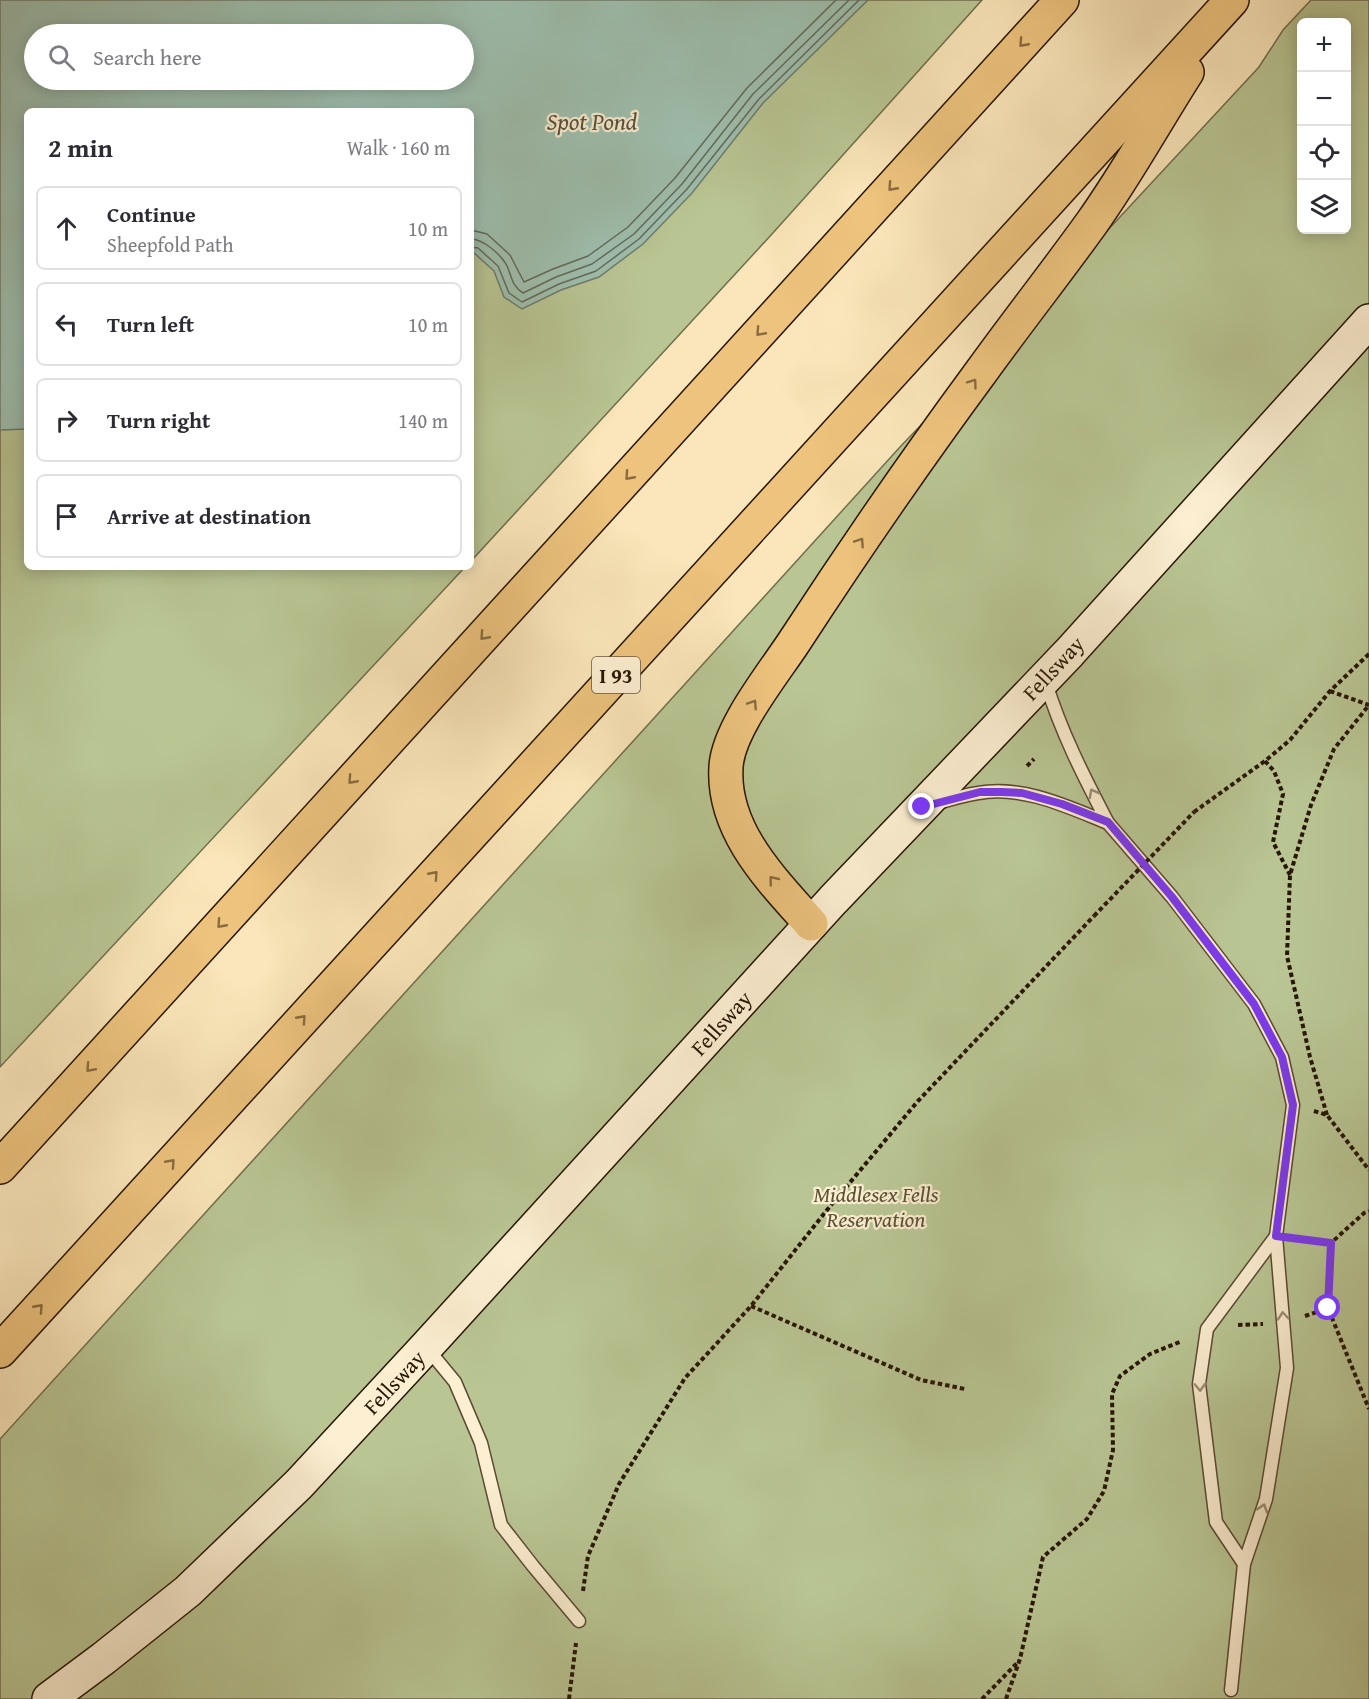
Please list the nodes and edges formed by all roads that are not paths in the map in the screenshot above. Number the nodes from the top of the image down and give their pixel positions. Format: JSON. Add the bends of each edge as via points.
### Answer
{"nodes":[{"id":1,"x":1062,"y":0,"type":"edge"},
{"id":2,"x":1232,"y":0,"type":"edge"},
{"id":3,"x":1369,"y":321,"type":"edge"},
{"id":4,"x":1044,"y":678,"type":"junction"},
{"id":5,"x":922,"y":807,"type":"junction"},
{"id":6,"x":1108,"y":822,"type":"junction"},
{"id":7,"x":812,"y":924,"type":"junction"},
{"id":8,"x":0,"y":1167,"type":"edge"},
{"id":9,"x":1276,"y":1236,"type":"junction"},
{"id":10,"x":426,"y":1347,"type":"junction"},
{"id":11,"x":0,"y":1351,"type":"edge"},
{"id":12,"x":1245,"y":1564,"type":"junction"},
{"id":13,"x":579,"y":1620,"type":"road end"},
{"id":14,"x":1231,"y":1690,"type":"dead end"},
{"id":15,"x":49,"y":1699,"type":"edge"}],
"edges":[{"from":1,"to":8,"type":"highway","one_way":true},
{"from":7,"to":2,"type":"highway","one_way":true,"via":[[772,880],[735,820],[725,783],[730,746],[749,710],[883,508],[1093,221]]},
{"from":11,"to":2,"type":"highway","number":"I 93","one_way":true},
{"from":3,"to":4,"type":"main road","name":"Fellsway"},
{"from":4,"to":5,"type":"main road","name":"Fellsway"},
{"from":6,"to":4,"type":"lane","one_way":true,"via":[[1056,718]]},
{"from":5,"to":6,"type":"lane","via":[[980,792],[1002,792],[1043,798]]},
{"from":5,"to":7,"type":"main road","name":"Fellsway"},
{"from":6,"to":9,"type":"lane","via":[[1254,1004],[1282,1057],[1293,1105]]},
{"from":7,"to":10,"type":"main road","name":"Fellsway"},
{"from":12,"to":9,"type":"lane","one_way":true,"via":[[1266,1499],[1287,1368]]},
{"from":9,"to":12,"type":"lane","one_way":true,"via":[[1207,1329],[1199,1384],[1216,1522]]},
{"from":10,"to":13,"type":"lane","via":[[455,1382],[477,1433],[501,1525]]},
{"from":10,"to":15,"type":"main road","name":"Fellsway","via":[[299,1484],[188,1590]]},
{"from":12,"to":14,"type":"lane"}]}
